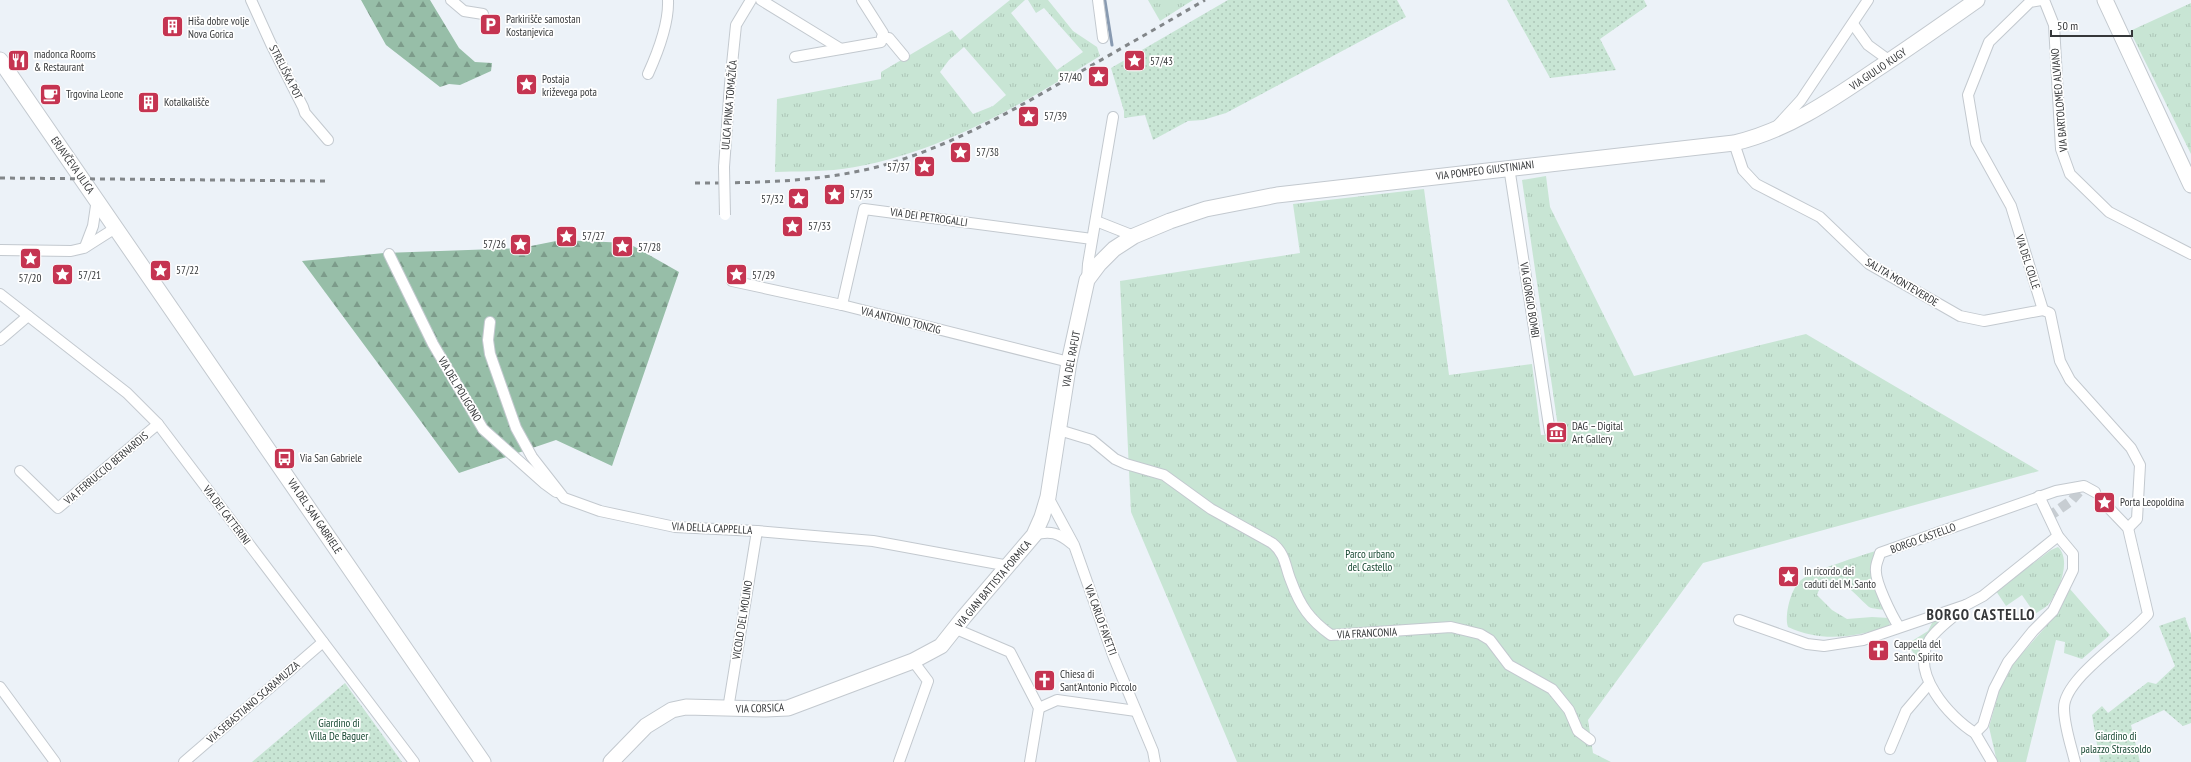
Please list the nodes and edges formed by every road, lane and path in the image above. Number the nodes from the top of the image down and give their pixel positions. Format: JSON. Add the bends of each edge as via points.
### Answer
{"nodes":[{"id":1,"x":251,"y":0,"type":"edge"},
{"id":2,"x":451,"y":0,"type":"edge"},
{"id":3,"x":668,"y":0,"type":"edge"},
{"id":4,"x":751,"y":0,"type":"edge"},
{"id":5,"x":761,"y":0,"type":"edge"},
{"id":6,"x":862,"y":0,"type":"edge"},
{"id":7,"x":1098,"y":0,"type":"edge"},
{"id":8,"x":1868,"y":0,"type":"edge"},
{"id":9,"x":1977,"y":0,"type":"edge"},
{"id":10,"x":2040,"y":0,"type":"edge"},
{"id":11,"x":2044,"y":0,"type":"edge"},
{"id":12,"x":2105,"y":0,"type":"edge"},
{"id":13,"x":483,"y":14,"type":"dead end"},
{"id":14,"x":1853,"y":24,"type":"junction"},
{"id":15,"x":882,"y":38,"type":"junction"},
{"id":16,"x":1103,"y":38,"type":"dead end"},
{"id":17,"x":842,"y":49,"type":"junction"},
{"id":18,"x":904,"y":56,"type":"dead end"},
{"id":19,"x":795,"y":57,"type":"dead end"},
{"id":20,"x":0,"y":60,"type":"edge"},
{"id":21,"x":1890,"y":61,"type":"junction"},
{"id":22,"x":648,"y":74,"type":"dead end"},
{"id":23,"x":1113,"y":117,"type":"dead end"},
{"id":24,"x":1774,"y":130,"type":"junction"},
{"id":25,"x":328,"y":140,"type":"dead end"},
{"id":26,"x":1734,"y":143,"type":"junction"},
{"id":27,"x":1509,"y":167,"type":"junction"},
{"id":28,"x":2191,"y":185,"type":"edge"},
{"id":29,"x":97,"y":199,"type":"junction"},
{"id":30,"x":725,"y":215,"type":"dead end"},
{"id":31,"x":1096,"y":222,"type":"junction"},
{"id":32,"x":117,"y":227,"type":"junction"},
{"id":33,"x":1134,"y":236,"type":"junction"},
{"id":34,"x":1092,"y":239,"type":"junction"},
{"id":35,"x":84,"y":248,"type":"junction"},
{"id":36,"x":0,"y":250,"type":"edge"},
{"id":37,"x":389,"y":254,"type":"dead end"},
{"id":38,"x":2191,"y":254,"type":"edge"},
{"id":39,"x":146,"y":271,"type":"joint"},
{"id":40,"x":1087,"y":280,"type":"junction"},
{"id":41,"x":732,"y":281,"type":"dead end"},
{"id":42,"x":4,"y":297,"type":"edge"},
{"id":43,"x":842,"y":305,"type":"junction"},
{"id":44,"x":2044,"y":310,"type":"junction"},
{"id":45,"x":28,"y":316,"type":"junction"},
{"id":46,"x":490,"y":322,"type":"dead end"},
{"id":47,"x":0,"y":340,"type":"edge"},
{"id":48,"x":1069,"y":362,"type":"junction"},
{"id":49,"x":158,"y":424,"type":"junction"},
{"id":50,"x":1059,"y":430,"type":"junction"},
{"id":51,"x":1550,"y":432,"type":"dead end"},
{"id":52,"x":20,"y":471,"type":"dead end"},
{"id":53,"x":2096,"y":492,"type":"tunnel mouth"},
{"id":54,"x":2039,"y":496,"type":"junction"},
{"id":55,"x":1048,"y":497,"type":"junction"},
{"id":56,"x":564,"y":498,"type":"junction"},
{"id":57,"x":2105,"y":504,"type":"tunnel mouth"},
{"id":58,"x":2128,"y":528,"type":"junction"},
{"id":59,"x":757,"y":531,"type":"junction"},
{"id":60,"x":1034,"y":535,"type":"junction"},
{"id":61,"x":2058,"y":536,"type":"junction"},
{"id":62,"x":1074,"y":545,"type":"junction"},
{"id":63,"x":1009,"y":566,"type":"junction"},
{"id":64,"x":1966,"y":606,"type":"junction"},
{"id":65,"x":1739,"y":620,"type":"dead end"},
{"id":66,"x":1899,"y":627,"type":"junction"},
{"id":67,"x":956,"y":629,"type":"junction"},
{"id":68,"x":323,"y":642,"type":"junction"},
{"id":69,"x":941,"y":646,"type":"joint"},
{"id":70,"x":912,"y":661,"type":"junction"},
{"id":71,"x":1929,"y":684,"type":"junction"},
{"id":72,"x":0,"y":687,"type":"edge"},
{"id":73,"x":1038,"y":708,"type":"junction"},
{"id":74,"x":728,"y":709,"type":"junction"},
{"id":75,"x":1136,"y":711,"type":"junction"},
{"id":76,"x":1975,"y":733,"type":"junction"},
{"id":77,"x":1590,"y":740,"type":"dead end"},
{"id":78,"x":1890,"y":750,"type":"dead end"},
{"id":79,"x":56,"y":762,"type":"edge"},
{"id":80,"x":184,"y":762,"type":"edge"},
{"id":81,"x":414,"y":762,"type":"edge"},
{"id":82,"x":483,"y":762,"type":"edge"},
{"id":83,"x":611,"y":762,"type":"edge"},
{"id":84,"x":899,"y":762,"type":"edge"},
{"id":85,"x":1030,"y":762,"type":"edge"},
{"id":86,"x":1155,"y":762,"type":"edge"},
{"id":87,"x":1992,"y":762,"type":"edge"},
{"id":88,"x":2075,"y":762,"type":"edge"}],
"edges":[{"from":1,"to":25,"type":"street","name":"STRELIŠKA POT","via":[[305,113]]},
{"from":2,"to":13,"type":"street","via":[[464,11]]},
{"from":3,"to":22,"type":"street","via":[[669,11]]},
{"from":4,"to":30,"type":"street","name":"ULICA PINKA TOMAŽIČA","bridge":true,"via":[[736,25],[724,167]]},
{"from":5,"to":17,"type":"street"},
{"from":6,"to":15,"type":"street","via":[[883,33]]},
{"from":7,"to":16,"type":"street"},
{"from":8,"to":14,"type":"street","name":"VIA POMPEO GIUSTINIANI"},
{"from":9,"to":21,"type":"main road","name":"VIA GIULIO KUGY"},
{"from":10,"to":44,"type":"street","name":"VIA DEL COLLE","via":[[2030,2],[1989,42],[1968,95],[1976,143],[2011,206]]},
{"from":11,"to":38,"type":"street","name":"VIA BARTOLOMEO ALVIANO","via":[[2054,25],[2061,149],[2070,174],[2109,212]]},
{"from":12,"to":28,"type":"main road"},
{"from":14,"to":21,"type":"street","via":[[1868,46]]},
{"from":14,"to":24,"type":"street","name":"VIA POMPEO GIUSTINIANI","via":[[1801,100]]},
{"from":15,"to":17,"type":"street","via":[[881,42]]},
{"from":15,"to":18,"type":"street","via":[[889,38]]},
{"from":17,"to":19,"type":"street"},
{"from":20,"to":29,"type":"main road","name":"ERJAVČEVA ULICA"},
{"from":21,"to":24,"type":"main road","name":"VIA GIULIO KUGY","via":[[1830,102]]},
{"from":23,"to":31,"type":"street","name":"VIA DEL RAFUT"},
{"from":24,"to":26,"type":"main road","name":"VIA POMPEO GIUSTINIANI"},
{"from":26,"to":27,"type":"main road","name":"VIA POMPEO GIUSTINIANI"},
{"from":26,"to":44,"type":"street","name":"SALITA MONTEVERDE","via":[[1743,170],[1756,184],[1820,217],[1869,264],[1960,316],[1984,321]]},
{"from":27,"to":33,"type":"main road","name":"VIA POMPEO GIUSTINIANI","via":[[1277,195],[1206,209]]},
{"from":27,"to":51,"type":"street","name":"VIA GIORGIO BOMBI"},
{"from":29,"to":32,"type":"main road","name":"ERJAVČEVA ULICA"},
{"from":29,"to":35,"type":"street","via":[[94,226]]},
{"from":31,"to":33,"type":"street"},
{"from":31,"to":34,"type":"street","name":"VIA DEL RAFUT"},
{"from":32,"to":35,"type":"street"},
{"from":32,"to":39,"type":"main road","name":"ERJAVČEVA ULICA"},
{"from":33,"to":40,"type":"main road","name":"VIA POMPEO GIUSTINIANI","via":[[1114,249]]},
{"from":34,"to":40,"type":"street","name":"VIA DEL RAFUT"},
{"from":34,"to":43,"type":"street","name":"VIA DEI PETROGALLI","via":[[864,209]]},
{"from":35,"to":36,"type":"street","via":[[71,251]]},
{"from":37,"to":56,"type":"street","name":"VIA DEL POLIGONO","via":[[433,344],[483,429]]},
{"from":39,"to":82,"type":"main road","name":"VIA DEL SAN GABRIELE"},
{"from":40,"to":48,"type":"main road","name":"VIA DEL RAFUT"},
{"from":41,"to":43,"type":"street","name":"VIA ANTONIO TONZIG"},
{"from":42,"to":45,"type":"street","name":"VIA DEI CATTERINI"},
{"from":43,"to":48,"type":"street","name":"VIA ANTONIO TONZIG"},
{"from":44,"to":58,"type":"street","name":"VIA DEL COLLE","via":[[2050,312],[2060,361],[2070,380],[2131,448],[2140,465],[2138,519]]},
{"from":45,"to":47,"type":"street"},
{"from":45,"to":49,"type":"street","name":"VIA DEI CATTERINI","via":[[127,393]]},
{"from":46,"to":56,"type":"street","via":[[490,354],[516,428],[532,458]]},
{"from":48,"to":50,"type":"main road","name":"VIA DEL RAFUT"},
{"from":49,"to":52,"type":"street","name":"VIA FERRUCCIO BERNARDIS","via":[[58,508]]},
{"from":49,"to":68,"type":"street","name":"VIA DEI CATTERINI"},
{"from":50,"to":55,"type":"main road","name":"VIA DEL RAFUT"},
{"from":50,"to":77,"type":"street","name":"VIA FRANCONIA","via":[[1092,440],[1114,459],[1164,475],[1211,509],[1272,543],[1285,559],[1290,580],[1307,615],[1331,635],[1451,627],[1480,634],[1490,640],[1509,665],[1552,689],[1569,710],[1578,731]]},
{"from":53,"to":54,"type":"street","name":"BORGO CASTELLO","via":[[2084,486],[2070,487]]},
{"from":54,"to":61,"type":"street"},
{"from":54,"to":66,"type":"street","name":"BORGO CASTELLO","via":[[1880,553],[1875,569],[1878,581]]},
{"from":55,"to":60,"type":"main road","name":"VIA GIAN BATTISTA FORMICA"},
{"from":55,"to":62,"type":"street","name":"VIA CARLO FAVETTI"},
{"from":56,"to":59,"type":"street","name":"VIA DELLA CAPPELLA","via":[[600,511],[675,527]]},
{"from":57,"to":58,"type":"street"},
{"from":58,"to":88,"type":"street","via":[[2148,614],[2140,624],[2084,672],[2068,694],[2064,707]]},
{"from":59,"to":63,"type":"street","name":"VIA DELLA CAPPELLA","via":[[873,541]]},
{"from":59,"to":74,"type":"street","name":"VICOLO DEL MOLINO"},
{"from":60,"to":62,"type":"street","via":[[1052,532],[1063,536]]},
{"from":60,"to":63,"type":"main road","name":"VIA GIAN BATTISTA FORMICA"},
{"from":61,"to":64,"type":"street","via":[[1983,596]]},
{"from":61,"to":76,"type":"street","via":[[2073,554],[2072,570],[2053,611],[2008,662],[1994,689],[1983,725]]},
{"from":62,"to":75,"type":"street","name":"VIA CARLO FAVETTI","via":[[1114,658]]},
{"from":63,"to":67,"type":"main road","name":"VIA GIAN BATTISTA FORMICA"},
{"from":64,"to":66,"type":"street"},
{"from":64,"to":71,"type":"street","via":[[1929,639],[1923,651],[1924,671]]},
{"from":65,"to":66,"type":"street","via":[[1786,638],[1824,646],[1863,640]]},
{"from":67,"to":69,"type":"main road","name":"VIA GIAN BATTISTA FORMICA"},
{"from":67,"to":73,"type":"street","via":[[1010,652]]},
{"from":68,"to":80,"type":"street","name":"VIA SEBASTIANO SCARAMUZZA"},
{"from":68,"to":81,"type":"street","name":"VIA DEI CATTERINI"},
{"from":69,"to":70,"type":"main road","name":"VIA CORSICA"},
{"from":70,"to":74,"type":"main road","name":"VIA CORSICA","via":[[788,708]]},
{"from":70,"to":84,"type":"street","via":[[928,681]]},
{"from":71,"to":76,"type":"street","via":[[1964,726]]},
{"from":71,"to":78,"type":"street","via":[[1906,712]]},
{"from":72,"to":79,"type":"street"},
{"from":73,"to":75,"type":"street","via":[[1057,700]]},
{"from":73,"to":85,"type":"street"},
{"from":74,"to":83,"type":"main road","name":"VIA CORSICA","via":[[672,710],[646,726]]},
{"from":75,"to":86,"type":"street","name":"VIA CARLO FAVETTI","via":[[1153,750]]},
{"from":76,"to":87,"type":"street"}]}
